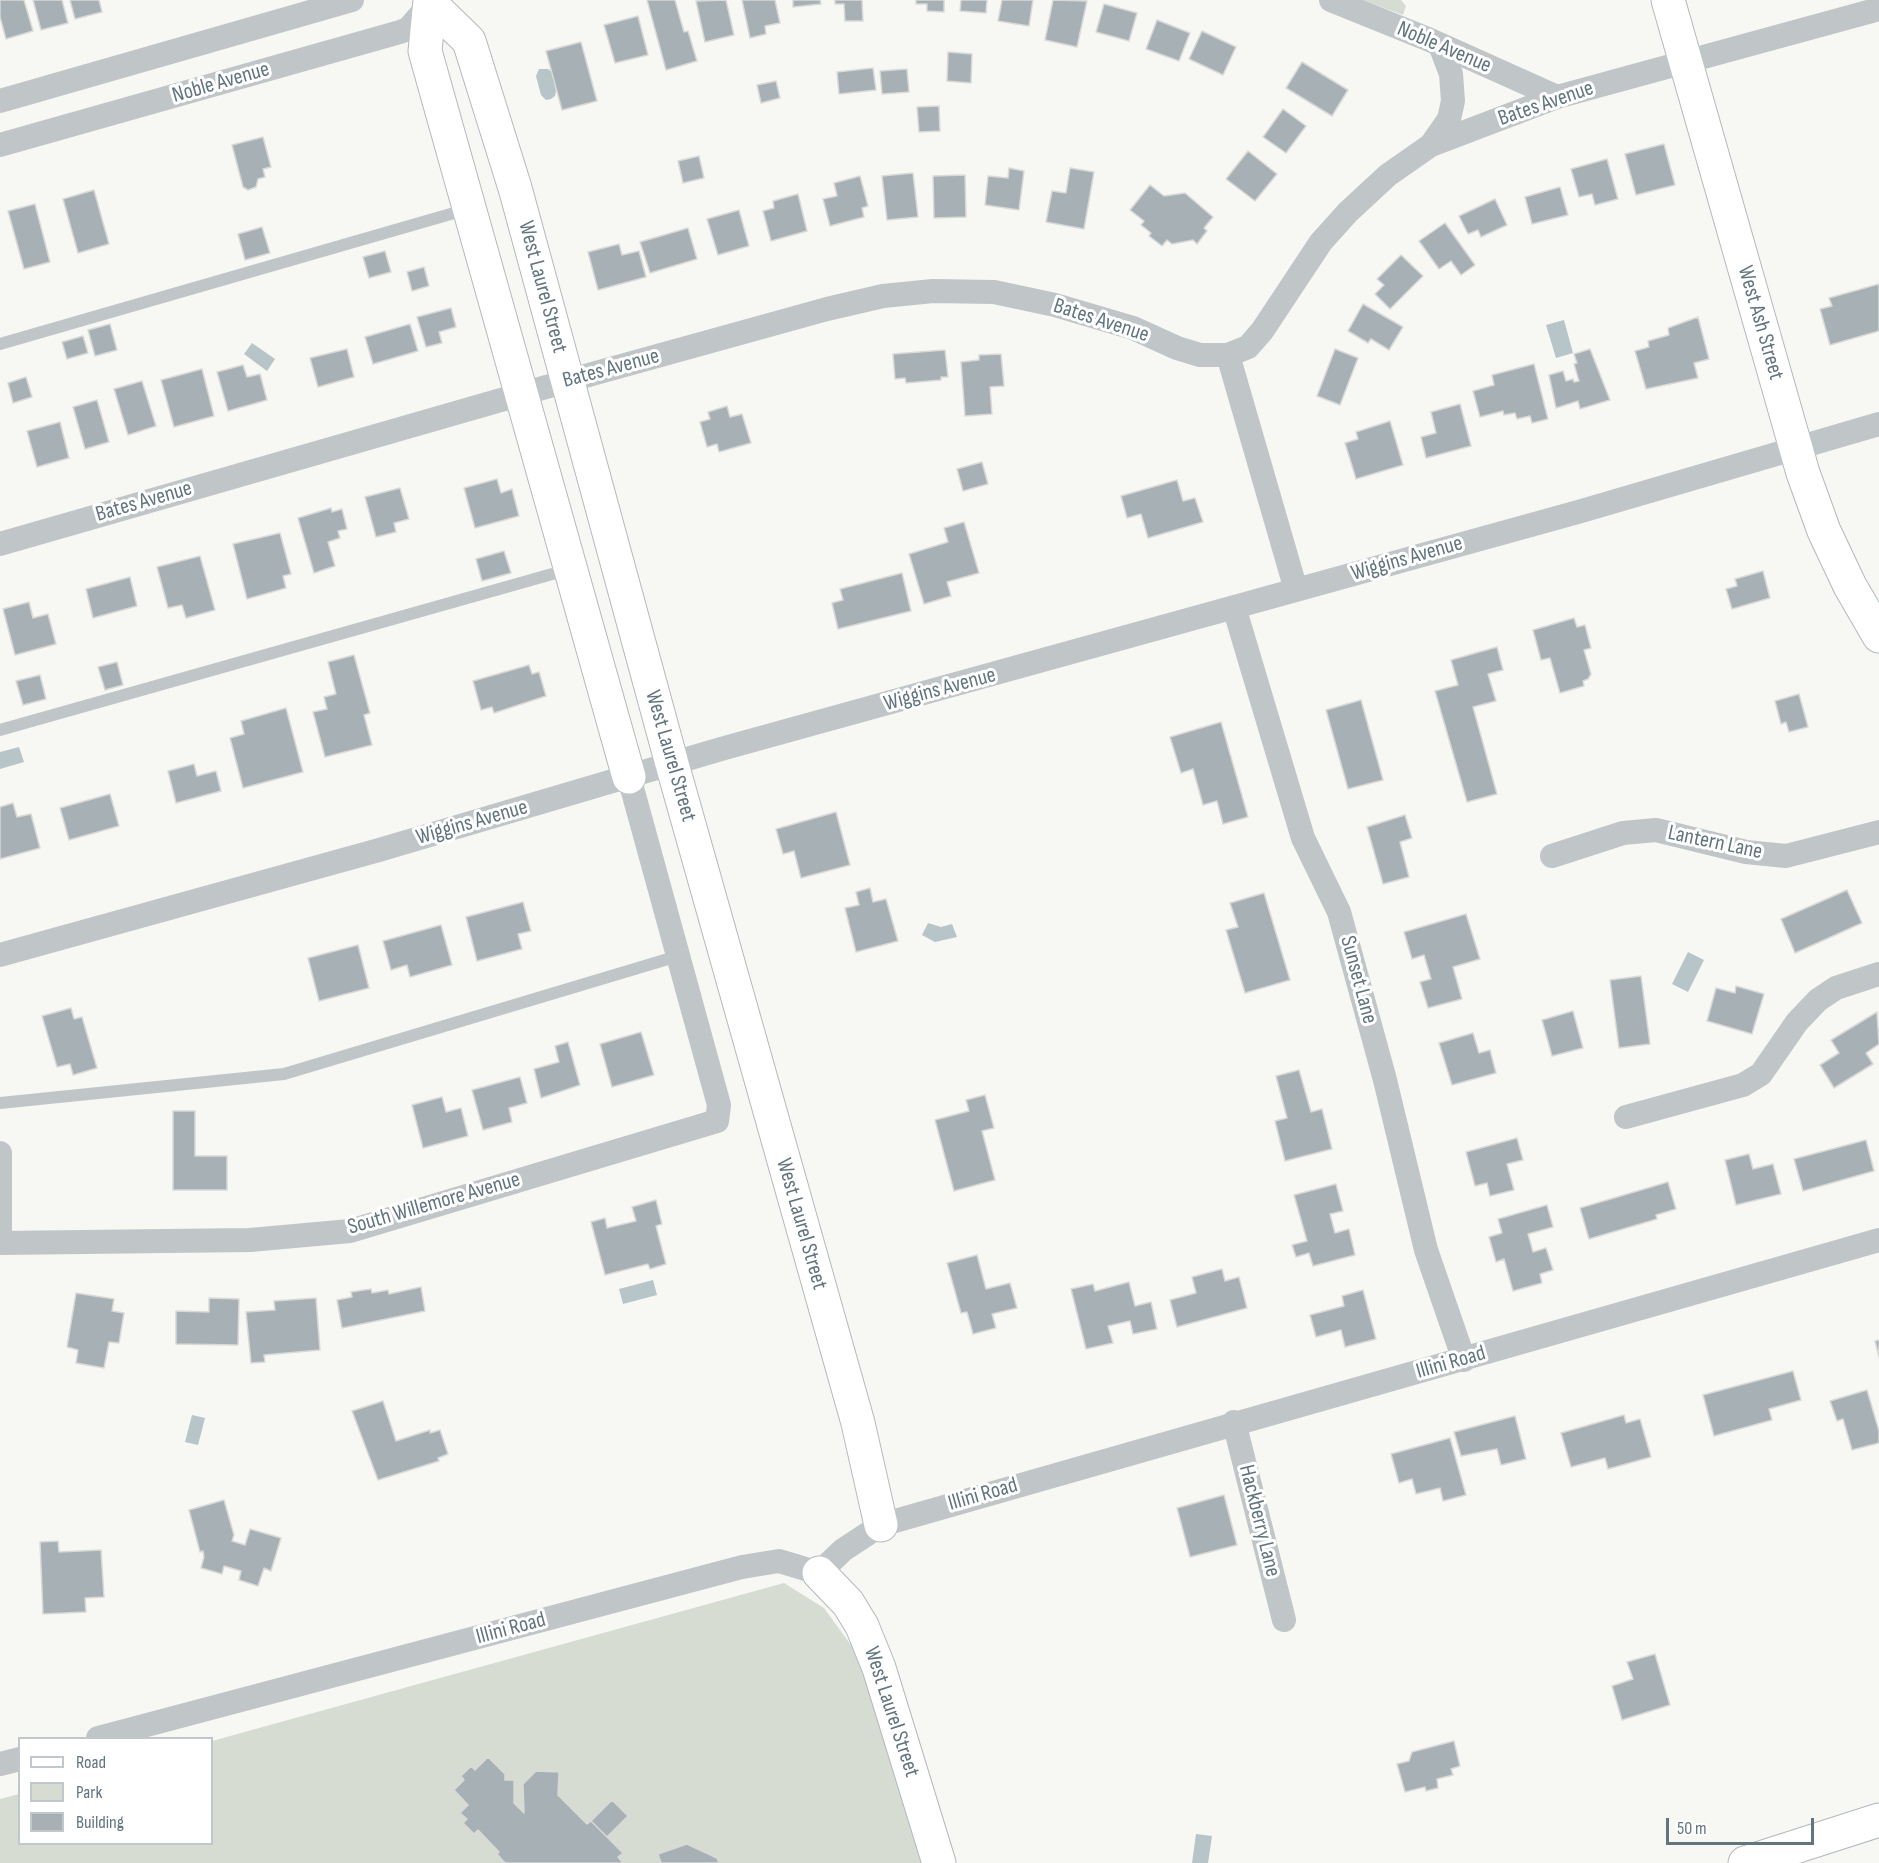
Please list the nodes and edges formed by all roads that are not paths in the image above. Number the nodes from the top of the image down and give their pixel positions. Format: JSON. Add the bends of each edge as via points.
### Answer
{"nodes":[{"id":1,"x":352,"y":0,"type":"edge"},
{"id":2,"x":1331,"y":0,"type":"edge"},
{"id":3,"x":1668,"y":0,"type":"edge"},
{"id":4,"x":431,"y":1,"type":"edge"},
{"id":5,"x":1879,"y":9,"type":"edge"},
{"id":6,"x":1440,"y":45,"type":"junction"},
{"id":7,"x":1686,"y":62,"type":"junction"},
{"id":8,"x":1557,"y":97,"type":"junction"},
{"id":9,"x":0,"y":101,"type":"edge"},
{"id":10,"x":0,"y":145,"type":"edge"},
{"id":11,"x":1431,"y":145,"type":"junction"},
{"id":12,"x":468,"y":209,"type":"junction"},
{"id":13,"x":0,"y":344,"type":"edge"},
{"id":14,"x":1228,"y":355,"type":"junction"},
{"id":15,"x":567,"y":381,"type":"junction"},
{"id":16,"x":521,"y":394,"type":"junction"},
{"id":17,"x":1879,"y":424,"type":"edge"},
{"id":18,"x":1796,"y":448,"type":"junction"},
{"id":19,"x":0,"y":544,"type":"edge"},
{"id":20,"x":571,"y":569,"type":"junction"},
{"id":21,"x":1296,"y":590,"type":"junction"},
{"id":22,"x":1234,"y":607,"type":"junction"},
{"id":23,"x":1879,"y":636,"type":"edge"},
{"id":24,"x":0,"y":730,"type":"edge"},
{"id":25,"x":672,"y":764,"type":"junction"},
{"id":26,"x":629,"y":777,"type":"junction"},
{"id":27,"x":1879,"y":832,"type":"edge"},
{"id":28,"x":1552,"y":856,"type":"dead end"},
{"id":29,"x":0,"y":956,"type":"edge"},
{"id":30,"x":678,"y":956,"type":"junction"},
{"id":31,"x":1879,"y":975,"type":"edge"},
{"id":32,"x":0,"y":1103,"type":"edge"},
{"id":33,"x":1626,"y":1117,"type":"dead end"},
{"id":34,"x":717,"y":1121,"type":"joint"},
{"id":35,"x":0,"y":1153,"type":"edge"},
{"id":36,"x":1879,"y":1240,"type":"edge"},
{"id":37,"x":0,"y":1242,"type":"edge"},
{"id":38,"x":1464,"y":1360,"type":"junction"},
{"id":39,"x":1234,"y":1422,"type":"junction"},
{"id":40,"x":881,"y":1525,"type":"junction"},
{"id":41,"x":819,"y":1574,"type":"junction"},
{"id":42,"x":1284,"y":1620,"type":"dead end"},
{"id":43,"x":102,"y":1737,"type":"edge"},
{"id":44,"x":18,"y":1760,"type":"edge"},
{"id":45,"x":0,"y":1764,"type":"edge"},
{"id":46,"x":1879,"y":1820,"type":"edge"},
{"id":47,"x":939,"y":1863,"type":"edge"},
{"id":48,"x":1746,"y":1863,"type":"edge"}],
"edges":[{"from":1,"to":9,"type":"street","name":"Noble Avenue"},
{"from":2,"to":6,"type":"street","name":"Noble Avenue"},
{"from":3,"to":7,"type":"street","name":"West Ash Street"},
{"from":4,"to":10,"type":"street","name":"Noble Avenue","via":[[408,29],[400,32]]},
{"from":4,"to":12,"type":"street","name":"West Laurel Street","via":[[425,51]]},
{"from":4,"to":15,"type":"street","name":"West Laurel Street","via":[[469,41],[515,188]]},
{"from":5,"to":7,"type":"street","name":"Bates Avenue"},
{"from":6,"to":8,"type":"street","name":"Noble Avenue"},
{"from":6,"to":11,"type":"street","via":[[1450,74],[1453,101],[1449,119]]},
{"from":7,"to":8,"type":"street","name":"Bates Avenue"},
{"from":7,"to":18,"type":"street","name":"West Ash Street"},
{"from":8,"to":11,"type":"street","name":"Bates Avenue"},
{"from":11,"to":14,"type":"street","name":"Bates Avenue","via":[[1388,175],[1348,212],[1321,242],[1262,332],[1248,347]]},
{"from":12,"to":13,"type":"lane"},
{"from":12,"to":16,"type":"street","name":"West Laurel Street"},
{"from":14,"to":15,"type":"street","name":"Bates Avenue","via":[[1200,355],[1133,328],[1055,305],[994,292],[933,291],[883,296],[827,309]]},
{"from":14,"to":21,"type":"street"},
{"from":15,"to":16,"type":"street","name":"Bates Avenue"},
{"from":15,"to":25,"type":"street","name":"West Laurel Street"},
{"from":16,"to":19,"type":"street","name":"Bates Avenue"},
{"from":16,"to":20,"type":"street","name":"West Laurel Street"},
{"from":17,"to":18,"type":"street","name":"Wiggins Avenue"},
{"from":18,"to":21,"type":"street","name":"Wiggins Avenue"},
{"from":18,"to":23,"type":"street","name":"West Ash Street","via":[[1824,531]]},
{"from":20,"to":24,"type":"lane"},
{"from":20,"to":26,"type":"street","name":"West Laurel Street"},
{"from":21,"to":22,"type":"street","name":"Wiggins Avenue"},
{"from":22,"to":25,"type":"street","name":"Wiggins Avenue"},
{"from":22,"to":38,"type":"street","name":"Sunset Lane","via":[[1303,838],[1339,912],[1426,1250]]},
{"from":25,"to":26,"type":"street","name":"Wiggins Avenue"},
{"from":25,"to":40,"type":"street","name":"West Laurel Street","via":[[858,1423]]},
{"from":26,"to":29,"type":"street","name":"Wiggins Avenue"},
{"from":26,"to":30,"type":"street","name":"West Laurel Street"},
{"from":27,"to":28,"type":"street","name":"Lantern Lane","via":[[1786,856],[1746,852],[1656,830],[1623,833]]},
{"from":30,"to":32,"type":"lane","via":[[284,1074]]},
{"from":30,"to":34,"type":"street","name":"West Laurel Street","via":[[719,1105]]},
{"from":31,"to":33,"type":"street","via":[[1836,988],[1818,999],[1761,1074],[1743,1085]]},
{"from":34,"to":37,"type":"street","name":"South Willemore Avenue","via":[[350,1231],[250,1240]]},
{"from":35,"to":37,"type":"street"},
{"from":36,"to":38,"type":"street","name":"Illini Road"},
{"from":38,"to":39,"type":"street","name":"Illini Road"},
{"from":39,"to":40,"type":"street","name":"Illini Road"},
{"from":39,"to":42,"type":"street","name":"Hackberry Lane"},
{"from":40,"to":41,"type":"street","name":"Illini Road","via":[[843,1550]]},
{"from":41,"to":43,"type":"street","name":"Illini Road","via":[[779,1561],[742,1567]]},
{"from":41,"to":47,"type":"street","name":"West Laurel Street","via":[[848,1603],[862,1626],[879,1668]]},
{"from":44,"to":45,"type":"street"},
{"from":46,"to":48,"type":"street"}]}
